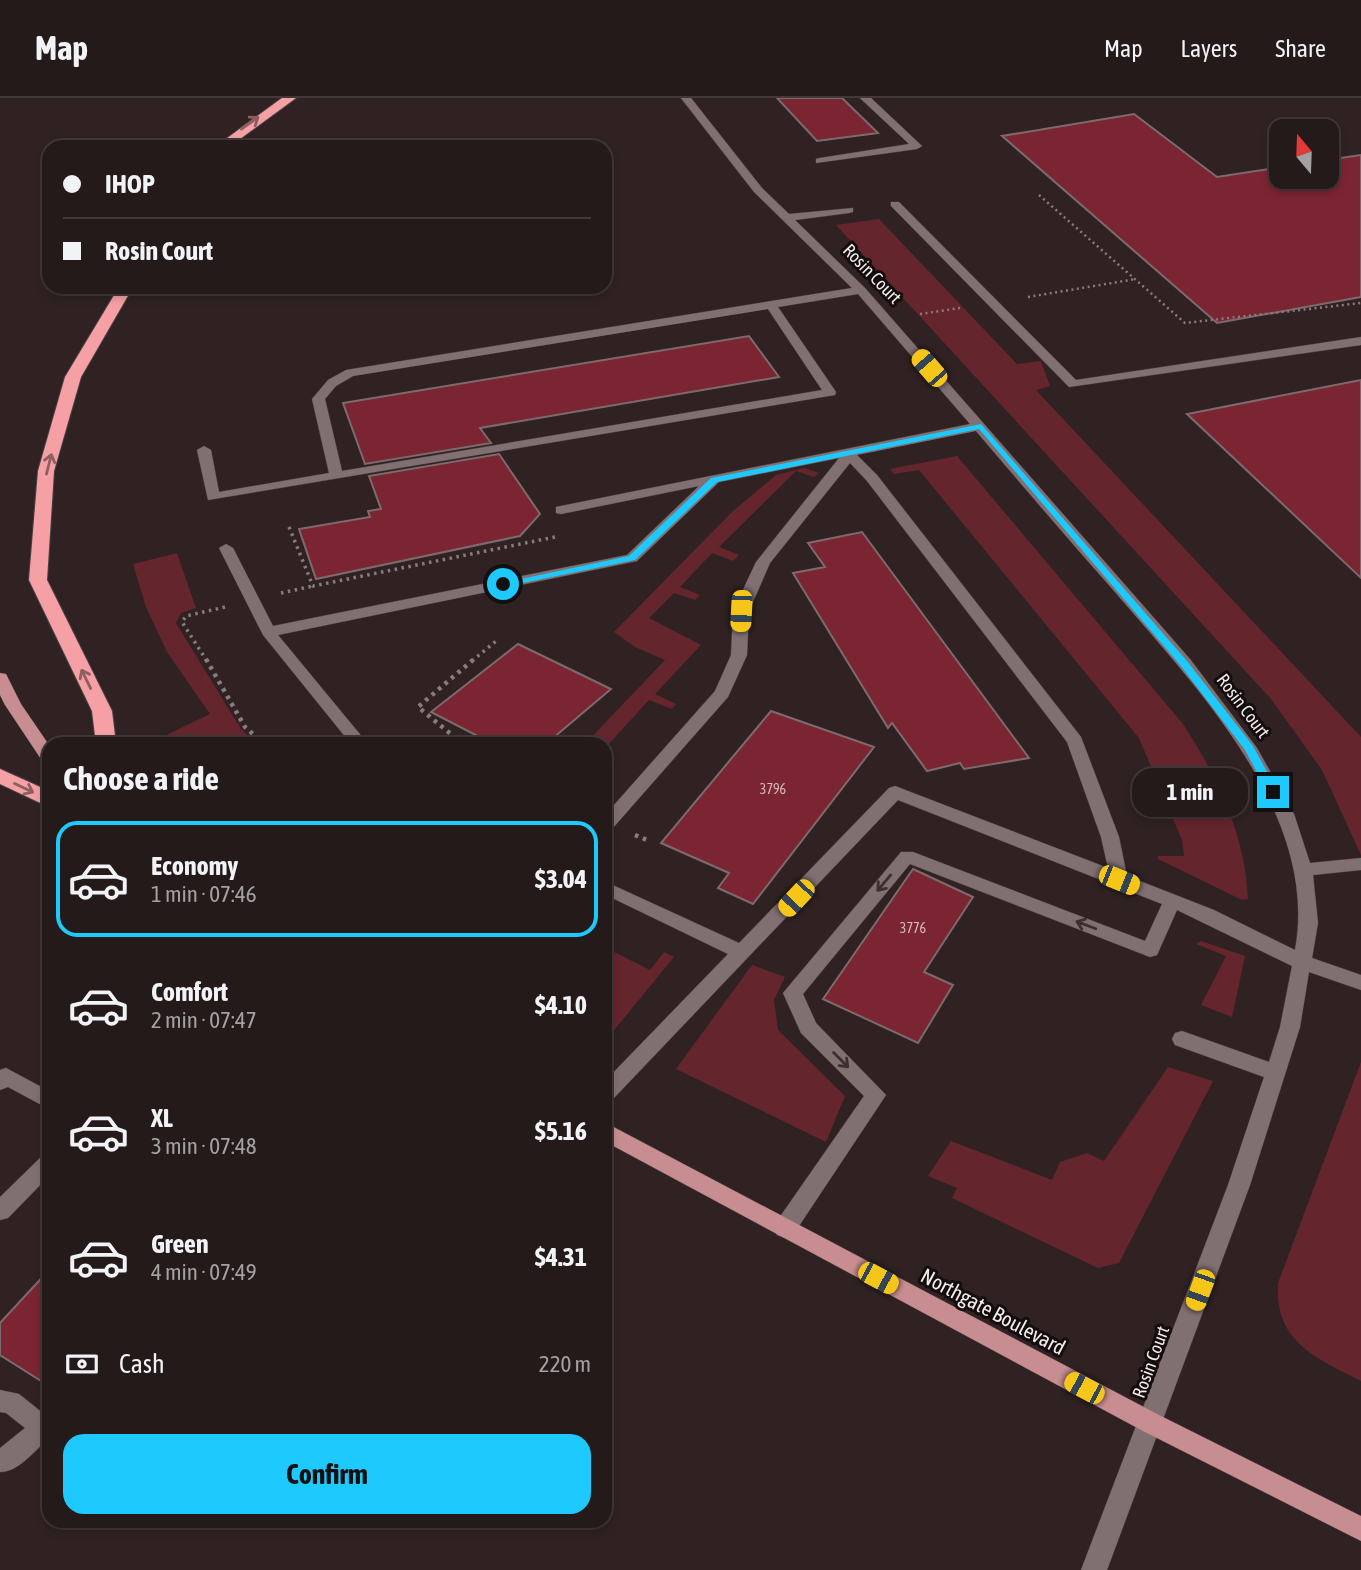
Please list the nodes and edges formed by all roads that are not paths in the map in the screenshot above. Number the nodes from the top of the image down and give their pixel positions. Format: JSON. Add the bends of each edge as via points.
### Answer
{"nodes":[{"id":1,"x":290,"y":98,"type":"edge"},
{"id":2,"x":686,"y":98,"type":"edge"},
{"id":3,"x":865,"y":98,"type":"edge"},
{"id":4,"x":231,"y":140,"type":"edge"},
{"id":5,"x":820,"y":161,"type":"dead end"},
{"id":6,"x":895,"y":204,"type":"dead end"},
{"id":7,"x":849,"y":210,"type":"dead end"},
{"id":8,"x":787,"y":218,"type":"junction"},
{"id":9,"x":861,"y":290,"type":"junction"},
{"id":10,"x":122,"y":294,"type":"edge"},
{"id":11,"x":771,"y":305,"type":"junction"},
{"id":12,"x":1361,"y":341,"type":"edge"},
{"id":13,"x":981,"y":426,"type":"junction"},
{"id":14,"x":204,"y":450,"type":"dead end"},
{"id":15,"x":849,"y":455,"type":"junction"},
{"id":16,"x":336,"y":476,"type":"junction"},
{"id":17,"x":714,"y":480,"type":"junction"},
{"id":18,"x":561,"y":510,"type":"dead end"},
{"id":19,"x":226,"y":548,"type":"dead end"},
{"id":20,"x":268,"y":632,"type":"junction"},
{"id":21,"x":0,"y":678,"type":"edge"},
{"id":22,"x":105,"y":737,"type":"edge"},
{"id":23,"x":354,"y":737,"type":"edge"},
{"id":24,"x":42,"y":748,"type":"edge"},
{"id":25,"x":0,"y":776,"type":"edge"},
{"id":26,"x":42,"y":797,"type":"edge"},
{"id":27,"x":612,"y":818,"type":"edge"},
{"id":28,"x":1361,"y":864,"type":"edge"},
{"id":29,"x":1303,"y":870,"type":"junction"},
{"id":30,"x":1119,"y":880,"type":"junction"},
{"id":31,"x":612,"y":891,"type":"edge"},
{"id":32,"x":1172,"y":901,"type":"junction"},
{"id":33,"x":743,"y":953,"type":"junction"},
{"id":34,"x":1301,"y":961,"type":"junction"},
{"id":35,"x":1361,"y":983,"type":"edge"},
{"id":36,"x":1182,"y":1039,"type":"dead end"},
{"id":37,"x":1275,"y":1073,"type":"junction"},
{"id":38,"x":2,"y":1076,"type":"edge"},
{"id":39,"x":612,"y":1087,"type":"edge"},
{"id":40,"x":42,"y":1097,"type":"edge"},
{"id":41,"x":612,"y":1135,"type":"edge"},
{"id":42,"x":42,"y":1169,"type":"edge"},
{"id":43,"x":0,"y":1211,"type":"edge"},
{"id":44,"x":785,"y":1228,"type":"junction"},
{"id":45,"x":0,"y":1401,"type":"edge"},
{"id":46,"x":42,"y":1423,"type":"edge"},
{"id":47,"x":1151,"y":1423,"type":"junction"},
{"id":48,"x":42,"y":1429,"type":"edge"},
{"id":49,"x":0,"y":1460,"type":"edge"},
{"id":50,"x":1361,"y":1529,"type":"edge"},
{"id":51,"x":1094,"y":1570,"type":"edge"}],
"edges":[{"from":4,"to":1,"type":"highway","one_way":true},
{"from":2,"to":8,"type":"street","name":"Rosin Court","via":[[758,190]]},
{"from":3,"to":5,"type":"street","via":[[917,146]]},
{"from":6,"to":12,"type":"street","via":[[1073,384]]},
{"from":7,"to":8,"type":"street"},
{"from":8,"to":9,"type":"street","name":"Rosin Court"},
{"from":9,"to":11,"type":"street"},
{"from":9,"to":13,"type":"street","name":"Rosin Court"},
{"from":22,"to":10,"type":"highway","one_way":true,"via":[[102,711],[38,580],[47,471],[73,377]]},
{"from":11,"to":16,"type":"street","via":[[350,373],[332,383],[318,399]]},
{"from":11,"to":16,"type":"street","via":[[830,391]]},
{"from":13,"to":15,"type":"street"},
{"from":13,"to":29,"type":"street","name":"Rosin Court","via":[[1184,663],[1249,748],[1285,814]]},
{"from":14,"to":16,"type":"street","via":[[214,497]]},
{"from":15,"to":17,"type":"street"},
{"from":15,"to":27,"type":"street","via":[[764,562],[741,611],[739,655],[722,694]]},
{"from":15,"to":30,"type":"street","via":[[872,478],[1075,741],[1110,837]]},
{"from":17,"to":18,"type":"street"},
{"from":17,"to":20,"type":"street","via":[[632,558]]},
{"from":19,"to":20,"type":"street"},
{"from":20,"to":23,"type":"street"},
{"from":21,"to":24,"type":"main road"},
{"from":25,"to":26,"type":"highway","one_way":true},
{"from":28,"to":29,"type":"street"},
{"from":29,"to":34,"type":"street","name":"Rosin Court","via":[[1309,923]]},
{"from":30,"to":32,"type":"street"},
{"from":30,"to":33,"type":"street","via":[[895,792]]},
{"from":31,"to":33,"type":"street"},
{"from":32,"to":34,"type":"street"},
{"from":32,"to":44,"type":"street","one_way":true,"via":[[1150,950],[907,856],[793,993],[808,1028],[876,1095]]},
{"from":33,"to":39,"type":"street"},
{"from":34,"to":35,"type":"street"},
{"from":34,"to":37,"type":"street","name":"Rosin Court","via":[[1290,1027]]},
{"from":36,"to":37,"type":"street"},
{"from":37,"to":47,"type":"street","name":"Rosin Court","via":[[1240,1185]]},
{"from":38,"to":40,"type":"street"},
{"from":41,"to":44,"type":"main road","name":"Northgate Boulevard"},
{"from":42,"to":43,"type":"street"},
{"from":44,"to":47,"type":"main road","name":"Northgate Boulevard"},
{"from":45,"to":46,"type":"street","via":[[11,1402]]},
{"from":47,"to":50,"type":"main road","name":"Northgate Boulevard"},
{"from":47,"to":51,"type":"street","name":"Rosin Court"},
{"from":48,"to":49,"type":"street","via":[[6,1460]]}]}
